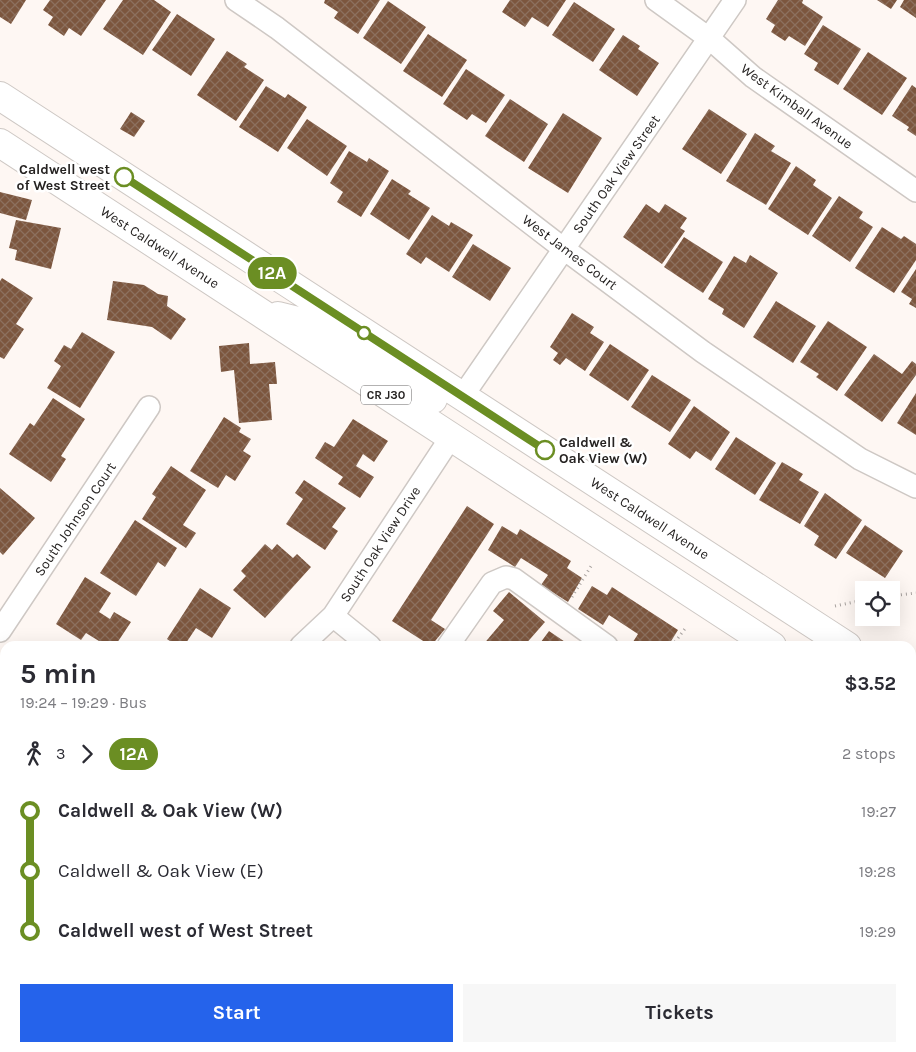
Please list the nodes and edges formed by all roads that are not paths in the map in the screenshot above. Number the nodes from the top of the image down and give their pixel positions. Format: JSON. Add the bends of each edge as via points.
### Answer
{"nodes":[{"id":1,"x":236,"y":0,"type":"edge"},
{"id":2,"x":656,"y":0,"type":"edge"},
{"id":3,"x":735,"y":0,"type":"edge"},
{"id":4,"x":710,"y":39,"type":"junction"},
{"id":5,"x":0,"y":96,"type":"edge"},
{"id":6,"x":0,"y":143,"type":"edge"},
{"id":7,"x":916,"y":191,"type":"edge"},
{"id":8,"x":564,"y":249,"type":"junction"},
{"id":9,"x":256,"y":310,"type":"junction"},
{"id":10,"x":462,"y":396,"type":"junction"},
{"id":11,"x":150,"y":407,"type":"dead end"},
{"id":12,"x":451,"y":437,"type":"junction"},
{"id":13,"x":916,"y":486,"type":"edge"},
{"id":14,"x":333,"y":616,"type":"junction"},
{"id":15,"x":0,"y":631,"type":"edge"},
{"id":16,"x":306,"y":641,"type":"edge"},
{"id":17,"x":364,"y":641,"type":"edge"},
{"id":18,"x":452,"y":641,"type":"edge"},
{"id":19,"x":600,"y":641,"type":"edge"},
{"id":20,"x":764,"y":641,"type":"edge"},
{"id":21,"x":838,"y":641,"type":"edge"}],
"edges":[{"from":1,"to":8,"type":"street","name":"West James Court"},
{"from":2,"to":4,"type":"street","name":"West Kimball Avenue"},
{"from":3,"to":4,"type":"street","name":"South Oak View Street"},
{"from":4,"to":7,"type":"street","name":"West Kimball Avenue","via":[[753,77]]},
{"from":4,"to":8,"type":"street","name":"South Oak View Street"},
{"from":5,"to":10,"type":"main road","name":"West Caldwell Avenue","number":"CR J30"},
{"from":6,"to":9,"type":"main road","name":"West Caldwell Avenue","number":"CR J30"},
{"from":8,"to":10,"type":"street","name":"South Oak View Street"},
{"from":8,"to":13,"type":"street","name":"West James Court","via":[[703,352],[860,460]]},
{"from":9,"to":10,"type":"main road","via":[[314,325],[437,401],[447,402]]},
{"from":9,"to":12,"type":"main road","name":"West Caldwell Avenue","number":"CR J30"},
{"from":10,"to":21,"type":"main road","name":"West Caldwell Avenue","number":"CR J30"},
{"from":11,"to":15,"type":"street","name":"South Johnson Court"},
{"from":12,"to":14,"type":"street","name":"South Oak View Drive"},
{"from":12,"to":20,"type":"main road","name":"West Caldwell Avenue","number":"CR J30"},
{"from":14,"to":16,"type":"street","name":"South Oak View Drive"},
{"from":14,"to":17,"type":"street"},
{"from":18,"to":19,"type":"street","via":[[492,584],[506,578],[514,579]]}]}
